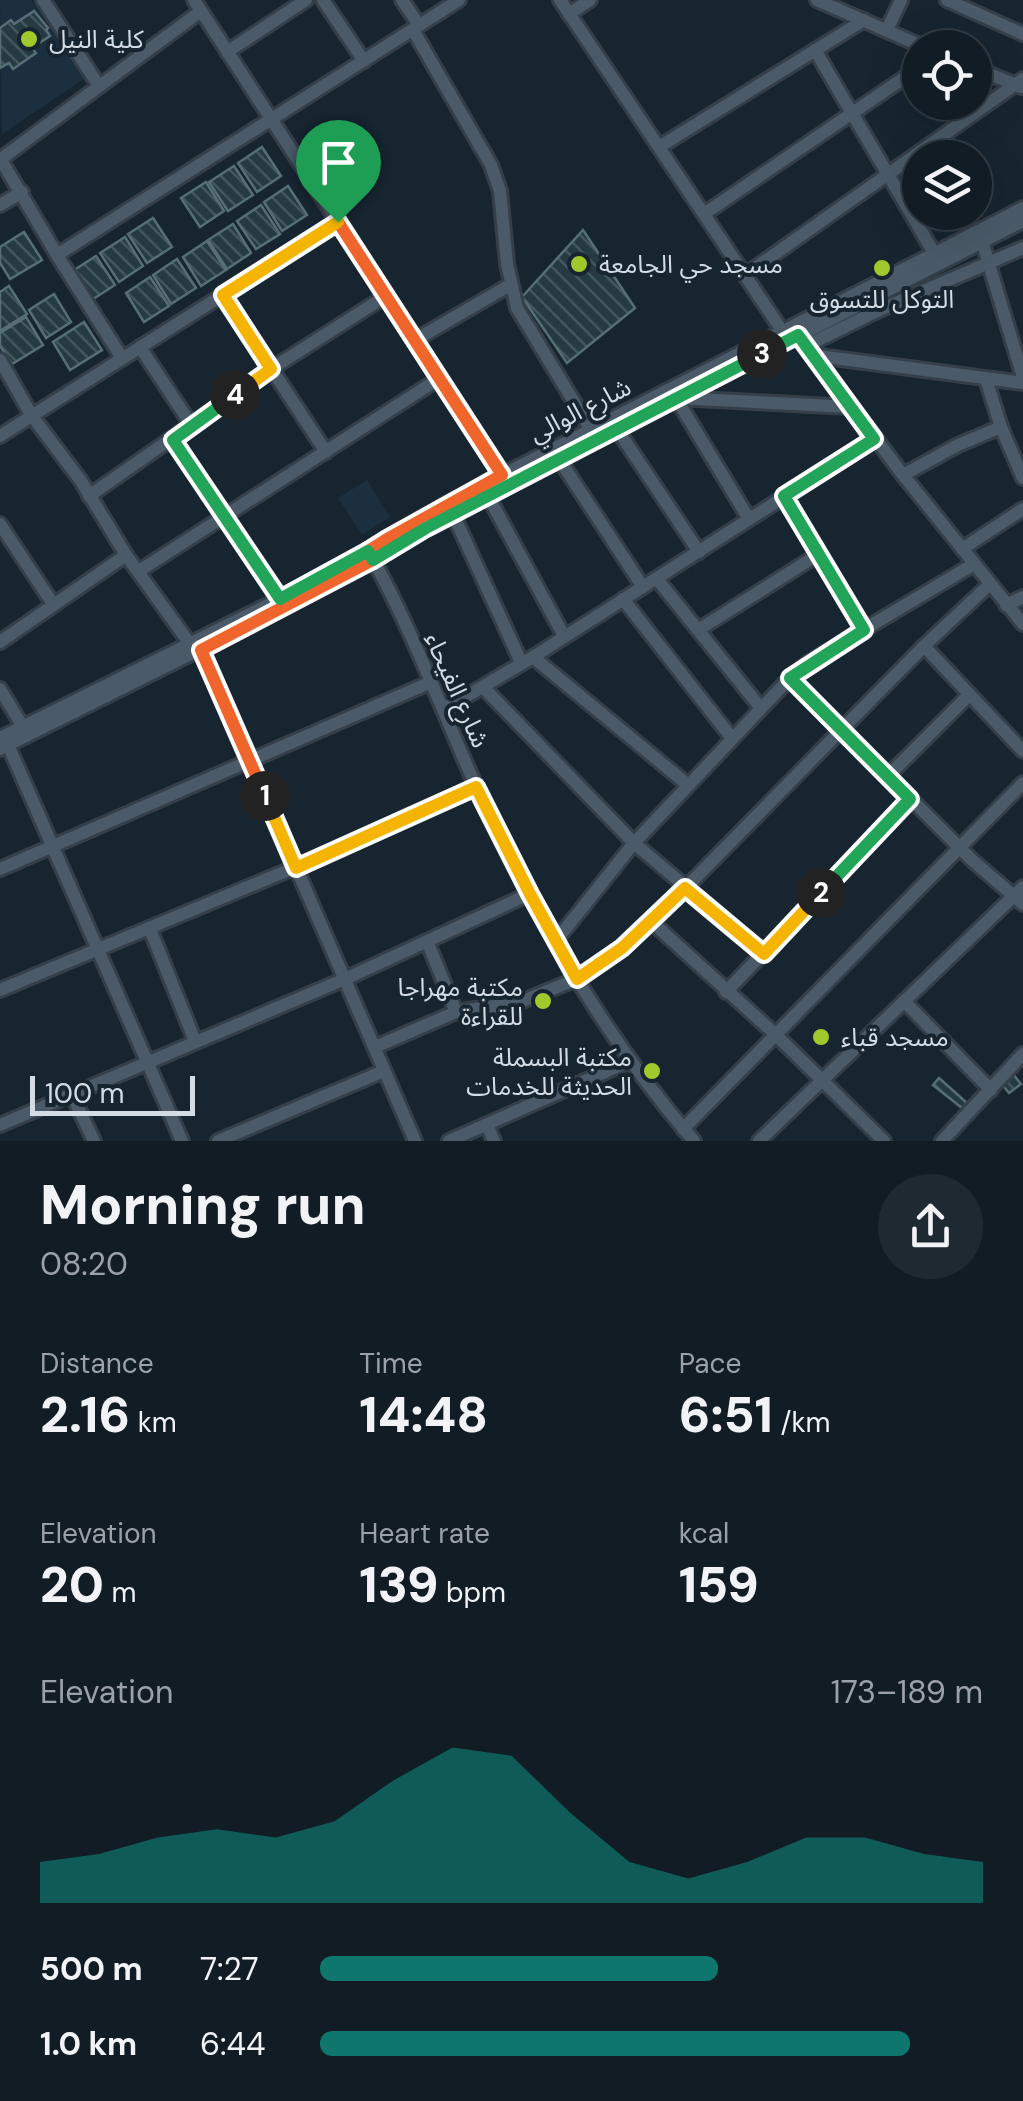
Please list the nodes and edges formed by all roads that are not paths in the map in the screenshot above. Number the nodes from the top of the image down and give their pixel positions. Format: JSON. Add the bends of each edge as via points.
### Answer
{"nodes":[{"id":1,"x":42,"y":0,"type":"edge"},
{"id":2,"x":306,"y":0,"type":"edge"},
{"id":3,"x":323,"y":0,"type":"edge"},
{"id":4,"x":402,"y":0,"type":"edge"},
{"id":5,"x":459,"y":0,"type":"edge"},
{"id":6,"x":560,"y":0,"type":"edge"},
{"id":7,"x":590,"y":0,"type":"edge"},
{"id":8,"x":817,"y":0,"type":"edge"},
{"id":9,"x":901,"y":0,"type":"edge"},
{"id":10,"x":946,"y":0,"type":"edge"},
{"id":11,"x":197,"y":6,"type":"edge"},
{"id":12,"x":569,"y":14,"type":"junction"},
{"id":13,"x":864,"y":20,"type":"junction"},
{"id":14,"x":416,"y":28,"type":"junction"},
{"id":15,"x":887,"y":30,"type":"junction"},
{"id":16,"x":1023,"y":34,"type":"edge"},
{"id":17,"x":902,"y":37,"type":"edge"},
{"id":18,"x":815,"y":50,"type":"junction"},
{"id":19,"x":228,"y":52,"type":"junction"},
{"id":20,"x":364,"y":61,"type":"junction"},
{"id":21,"x":992,"y":74,"type":"edge"},
{"id":22,"x":902,"y":78,"type":"edge"},
{"id":23,"x":1020,"y":84,"type":"edge"},
{"id":24,"x":99,"y":86,"type":"junction"},
{"id":25,"x":852,"y":112,"type":"junction"},
{"id":26,"x":272,"y":121,"type":"junction"},
{"id":27,"x":658,"y":147,"type":"junction"},
{"id":28,"x":0,"y":159,"type":"edge"},
{"id":29,"x":887,"y":175,"type":"junction"},
{"id":30,"x":22,"y":192,"type":"junction"},
{"id":31,"x":0,"y":204,"type":"edge"},
{"id":32,"x":1023,"y":208,"type":"edge"},
{"id":33,"x":704,"y":214,"type":"junction"},
{"id":34,"x":1023,"y":220,"type":"edge"},
{"id":35,"x":338,"y":222,"type":"junction"},
{"id":36,"x":982,"y":241,"type":"junction"},
{"id":37,"x":1023,"y":248,"type":"edge"},
{"id":38,"x":934,"y":253,"type":"junction"},
{"id":39,"x":57,"y":256,"type":"junction"},
{"id":40,"x":990,"y":263,"type":"junction"},
{"id":41,"x":745,"y":275,"type":"junction"},
{"id":42,"x":510,"y":285,"type":"junction"},
{"id":43,"x":223,"y":295,"type":"junction"},
{"id":44,"x":386,"y":296,"type":"junction"},
{"id":45,"x":1017,"y":328,"type":"edge"},
{"id":46,"x":783,"y":332,"type":"junction"},
{"id":47,"x":415,"y":340,"type":"junction"},
{"id":48,"x":805,"y":345,"type":"junction"},
{"id":49,"x":140,"y":347,"type":"junction"},
{"id":50,"x":122,"y":358,"type":"junction"},
{"id":51,"x":0,"y":360,"type":"edge"},
{"id":52,"x":271,"y":369,"type":"junction"},
{"id":53,"x":440,"y":378,"type":"junction"},
{"id":54,"x":986,"y":379,"type":"junction"},
{"id":55,"x":1023,"y":380,"type":"edge"},
{"id":56,"x":676,"y":398,"type":"junction"},
{"id":57,"x":850,"y":407,"type":"junction"},
{"id":58,"x":32,"y":416,"type":"junction"},
{"id":59,"x":192,"y":426,"type":"junction"},
{"id":60,"x":1001,"y":426,"type":"junction"},
{"id":61,"x":617,"y":429,"type":"junction"},
{"id":62,"x":591,"y":430,"type":"junction"},
{"id":63,"x":0,"y":436,"type":"edge"},
{"id":64,"x":874,"y":439,"type":"junction"},
{"id":65,"x":173,"y":440,"type":"junction"},
{"id":66,"x":326,"y":452,"type":"junction"},
{"id":67,"x":559,"y":459,"type":"junction"},
{"id":68,"x":502,"y":475,"type":"junction"},
{"id":69,"x":903,"y":475,"type":"junction"},
{"id":70,"x":1023,"y":478,"type":"edge"},
{"id":71,"x":89,"y":496,"type":"junction"},
{"id":72,"x":488,"y":496,"type":"junction"},
{"id":73,"x":784,"y":496,"type":"junction"},
{"id":74,"x":1023,"y":509,"type":"edge"},
{"id":75,"x":453,"y":514,"type":"junction"},
{"id":76,"x":225,"y":517,"type":"junction"},
{"id":77,"x":749,"y":519,"type":"junction"},
{"id":78,"x":0,"y":524,"type":"edge"},
{"id":79,"x":6,"y":544,"type":"edge"},
{"id":80,"x":962,"y":549,"type":"junction"},
{"id":81,"x":699,"y":552,"type":"junction"},
{"id":82,"x":819,"y":554,"type":"junction"},
{"id":83,"x":126,"y":555,"type":"junction"},
{"id":84,"x":371,"y":555,"type":"junction"},
{"id":85,"x":974,"y":564,"type":"junction"},
{"id":86,"x":139,"y":571,"type":"junction"},
{"id":87,"x":657,"y":579,"type":"junction"},
{"id":88,"x":990,"y":584,"type":"junction"},
{"id":89,"x":643,"y":587,"type":"junction"},
{"id":90,"x":1023,"y":596,"type":"edge"},
{"id":91,"x":280,"y":599,"type":"junction"},
{"id":92,"x":623,"y":599,"type":"junction"},
{"id":93,"x":53,"y":604,"type":"junction"},
{"id":94,"x":1006,"y":604,"type":"junction"},
{"id":95,"x":1023,"y":624,"type":"edge"},
{"id":96,"x":698,"y":630,"type":"junction"},
{"id":97,"x":864,"y":630,"type":"junction"},
{"id":98,"x":564,"y":636,"type":"junction"},
{"id":99,"x":0,"y":642,"type":"edge"},
{"id":100,"x":924,"y":646,"type":"junction"},
{"id":101,"x":196,"y":647,"type":"junction"},
{"id":102,"x":527,"y":660,"type":"junction"},
{"id":103,"x":790,"y":678,"type":"junction"},
{"id":104,"x":429,"y":683,"type":"junction"},
{"id":105,"x":483,"y":687,"type":"junction"},
{"id":106,"x":0,"y":689,"type":"edge"},
{"id":107,"x":969,"y":694,"type":"junction"},
{"id":108,"x":760,"y":707,"type":"junction"},
{"id":109,"x":443,"y":710,"type":"junction"},
{"id":110,"x":24,"y":727,"type":"junction"},
{"id":111,"x":841,"y":730,"type":"junction"},
{"id":112,"x":731,"y":737,"type":"junction"},
{"id":113,"x":3,"y":744,"type":"edge"},
{"id":114,"x":1023,"y":751,"type":"edge"},
{"id":115,"x":249,"y":759,"type":"junction"},
{"id":116,"x":888,"y":776,"type":"junction"},
{"id":117,"x":1023,"y":783,"type":"edge"},
{"id":118,"x":688,"y":785,"type":"junction"},
{"id":119,"x":476,"y":787,"type":"junction"},
{"id":120,"x":910,"y":799,"type":"junction"},
{"id":121,"x":634,"y":842,"type":"junction"},
{"id":122,"x":52,"y":846,"type":"junction"},
{"id":123,"x":958,"y":846,"type":"junction"},
{"id":124,"x":296,"y":868,"type":"junction"},
{"id":125,"x":0,"y":869,"type":"edge"},
{"id":126,"x":685,"y":888,"type":"junction"},
{"id":127,"x":530,"y":894,"type":"junction"},
{"id":128,"x":1020,"y":896,"type":"edge"},
{"id":129,"x":652,"y":922,"type":"junction"},
{"id":130,"x":150,"y":929,"type":"junction"},
{"id":131,"x":428,"y":941,"type":"junction"},
{"id":132,"x":555,"y":942,"type":"junction"},
{"id":133,"x":98,"y":950,"type":"junction"},
{"id":134,"x":764,"y":954,"type":"junction"},
{"id":135,"x":344,"y":979,"type":"junction"},
{"id":136,"x":577,"y":979,"type":"junction"},
{"id":137,"x":0,"y":990,"type":"edge"},
{"id":138,"x":726,"y":992,"type":"junction"},
{"id":139,"x":904,"y":1001,"type":"junction"},
{"id":140,"x":456,"y":1012,"type":"junction"},
{"id":141,"x":776,"y":1035,"type":"junction"},
{"id":142,"x":195,"y":1041,"type":"junction"},
{"id":143,"x":375,"y":1047,"type":"junction"},
{"id":144,"x":1023,"y":1054,"type":"edge"},
{"id":145,"x":630,"y":1062,"type":"junction"},
{"id":146,"x":147,"y":1063,"type":"junction"},
{"id":147,"x":384,"y":1071,"type":"junction"},
{"id":148,"x":820,"y":1081,"type":"junction"},
{"id":149,"x":990,"y":1090,"type":"junction"},
{"id":150,"x":72,"y":1094,"type":"junction"},
{"id":151,"x":0,"y":1125,"type":"edge"},
{"id":152,"x":488,"y":1125,"type":"junction"},
{"id":153,"x":683,"y":1129,"type":"junction"},
{"id":154,"x":94,"y":1141,"type":"edge"},
{"id":155,"x":182,"y":1141,"type":"edge"},
{"id":156,"x":218,"y":1141,"type":"edge"},
{"id":157,"x":415,"y":1141,"type":"edge"},
{"id":158,"x":449,"y":1141,"type":"edge"},
{"id":159,"x":494,"y":1141,"type":"edge"},
{"id":160,"x":693,"y":1141,"type":"edge"},
{"id":161,"x":759,"y":1141,"type":"edge"},
{"id":162,"x":884,"y":1141,"type":"edge"},
{"id":163,"x":942,"y":1141,"type":"edge"}],
"edges":[{"from":1,"to":24,"type":"street"},
{"from":2,"to":19,"type":"street"},
{"from":3,"to":20,"type":"street"},
{"from":4,"to":14,"type":"street"},
{"from":5,"to":14,"type":"street"},
{"from":6,"to":12,"type":"street"},
{"from":7,"to":12,"type":"street"},
{"from":8,"to":13,"type":"street"},
{"from":9,"to":15,"type":"street"},
{"from":10,"to":16,"type":"street"},
{"from":11,"to":19,"type":"street"},
{"from":11,"to":24,"type":"street"},
{"from":12,"to":27,"type":"street"},
{"from":13,"to":15,"type":"street"},
{"from":13,"to":18,"type":"street"},
{"from":14,"to":20,"type":"street"},
{"from":14,"to":42,"type":"street","via":[[491,166]]},
{"from":15,"to":17,"type":"street"},
{"from":18,"to":25,"type":"street"},
{"from":18,"to":27,"type":"street"},
{"from":19,"to":26,"type":"street"},
{"from":20,"to":26,"type":"street"},
{"from":21,"to":23,"type":"street"},
{"from":22,"to":25,"type":"street"},
{"from":23,"to":29,"type":"street"},
{"from":24,"to":28,"type":"street"},
{"from":25,"to":29,"type":"street"},
{"from":25,"to":33,"type":"street"},
{"from":26,"to":35,"type":"street"},
{"from":26,"to":39,"type":"street"},
{"from":27,"to":33,"type":"street"},
{"from":28,"to":30,"type":"street"},
{"from":29,"to":38,"type":"street"},
{"from":29,"to":41,"type":"street"},
{"from":30,"to":31,"type":"street"},
{"from":30,"to":39,"type":"street"},
{"from":32,"to":38,"type":"street","name":"شارع الوالي"},
{"from":33,"to":41,"type":"street"},
{"from":34,"to":36,"type":"street","name":"شارع الوالي"},
{"from":35,"to":43,"type":"street"},
{"from":35,"to":44,"type":"street"},
{"from":36,"to":40,"type":"street"},
{"from":36,"to":48,"type":"street","name":"شارع الوالي"},
{"from":37,"to":40,"type":"street"},
{"from":38,"to":46,"type":"street","name":"شارع الوالي"},
{"from":39,"to":50,"type":"street"},
{"from":40,"to":45,"type":"street"},
{"from":40,"to":48,"type":"street"},
{"from":41,"to":46,"type":"street"},
{"from":42,"to":47,"type":"street"},
{"from":42,"to":62,"type":"street","via":[[517,308]]},
{"from":43,"to":49,"type":"street"},
{"from":43,"to":52,"type":"street"},
{"from":44,"to":47,"type":"street"},
{"from":44,"to":52,"type":"street"},
{"from":45,"to":55,"type":"street"},
{"from":46,"to":62,"type":"street","name":"شارع الوالي"},
{"from":47,"to":53,"type":"street"},
{"from":48,"to":54,"type":"street"},
{"from":48,"to":56,"type":"street","name":"شارع الوالي"},
{"from":48,"to":57,"type":"street"},
{"from":49,"to":50,"type":"street"},
{"from":49,"to":59,"type":"street"},
{"from":50,"to":58,"type":"street"},
{"from":51,"to":58,"type":"street"},
{"from":52,"to":59,"type":"street"},
{"from":52,"to":66,"type":"street"},
{"from":53,"to":66,"type":"street"},
{"from":53,"to":68,"type":"street"},
{"from":54,"to":55,"type":"street"},
{"from":54,"to":60,"type":"street"},
{"from":56,"to":57,"type":"street"},
{"from":56,"to":61,"type":"street","name":"شارع الوالي"},
{"from":56,"to":77,"type":"street"},
{"from":57,"to":64,"type":"street"},
{"from":58,"to":63,"type":"street"},
{"from":58,"to":71,"type":"street"},
{"from":59,"to":65,"type":"street"},
{"from":60,"to":69,"type":"street"},
{"from":60,"to":70,"type":"street"},
{"from":61,"to":67,"type":"street","name":"شارع الوالي"},
{"from":61,"to":81,"type":"street"},
{"from":62,"to":68,"type":"street","name":"شارع الوالي"},
{"from":64,"to":69,"type":"street"},
{"from":64,"to":73,"type":"street"},
{"from":65,"to":71,"type":"street"},
{"from":65,"to":76,"type":"street"},
{"from":66,"to":76,"type":"street"},
{"from":67,"to":72,"type":"street","name":"شارع الوالي"},
{"from":67,"to":89,"type":"street"},
{"from":68,"to":84,"type":"street","name":"شارع الوالي"},
{"from":69,"to":80,"type":"street"},
{"from":71,"to":83,"type":"street"},
{"from":72,"to":75,"type":"street","name":"شارع الوالي"},
{"from":72,"to":98,"type":"street"},
{"from":73,"to":77,"type":"street"},
{"from":73,"to":82,"type":"street"},
{"from":74,"to":80,"type":"street"},
{"from":75,"to":84,"type":"street","name":"شارع الوالي"},
{"from":75,"to":102,"type":"street"},
{"from":76,"to":86,"type":"street"},
{"from":76,"to":91,"type":"street"},
{"from":77,"to":81,"type":"street"},
{"from":78,"to":79,"type":"street"},
{"from":79,"to":93,"type":"street"},
{"from":80,"to":85,"type":"street"},
{"from":81,"to":87,"type":"street"},
{"from":82,"to":96,"type":"street"},
{"from":82,"to":97,"type":"street"},
{"from":83,"to":86,"type":"street"},
{"from":83,"to":93,"type":"street"},
{"from":84,"to":91,"type":"street","name":"شارع الوالي"},
{"from":84,"to":101,"type":"street","name":"شارع الوالي"},
{"from":84,"to":104,"type":"street","name":"شارع الفيحاء"},
{"from":85,"to":88,"type":"street"},
{"from":85,"to":97,"type":"street"},
{"from":86,"to":101,"type":"street"},
{"from":87,"to":89,"type":"street"},
{"from":87,"to":96,"type":"street"},
{"from":88,"to":94,"type":"street"},
{"from":88,"to":100,"type":"street"},
{"from":89,"to":92,"type":"street"},
{"from":90,"to":94,"type":"street"},
{"from":91,"to":101,"type":"street","name":"شارع الوالي"},
{"from":92,"to":98,"type":"street"},
{"from":92,"to":112,"type":"street"},
{"from":93,"to":99,"type":"street"},
{"from":94,"to":95,"type":"street"},
{"from":96,"to":108,"type":"street"},
{"from":97,"to":103,"type":"street"},
{"from":98,"to":102,"type":"street"},
{"from":100,"to":107,"type":"street"},
{"from":100,"to":111,"type":"street"},
{"from":101,"to":110,"type":"street","name":"شارع الوالي"},
{"from":101,"to":113,"type":"street","name":"شارع الوالي"},
{"from":101,"to":115,"type":"street"},
{"from":102,"to":105,"type":"street"},
{"from":102,"to":118,"type":"street"},
{"from":103,"to":108,"type":"street"},
{"from":103,"to":111,"type":"street"},
{"from":104,"to":109,"type":"street","name":"شارع الفيحاء"},
{"from":104,"to":115,"type":"street"},
{"from":105,"to":109,"type":"street"},
{"from":105,"to":121,"type":"street"},
{"from":106,"to":110,"type":"street"},
{"from":107,"to":114,"type":"street"},
{"from":107,"to":116,"type":"street"},
{"from":108,"to":112,"type":"street"},
{"from":109,"to":119,"type":"street","name":"شارع الفيحاء"},
{"from":110,"to":113,"type":"street","name":"شارع الوالي"},
{"from":111,"to":116,"type":"street"},
{"from":111,"to":126,"type":"street"},
{"from":112,"to":118,"type":"street"},
{"from":113,"to":122,"type":"street"},
{"from":115,"to":122,"type":"street"},
{"from":115,"to":124,"type":"street"},
{"from":116,"to":120,"type":"street"},
{"from":117,"to":123,"type":"street"},
{"from":118,"to":121,"type":"street"},
{"from":119,"to":124,"type":"street"},
{"from":119,"to":127,"type":"street","name":"شارع الفيحاء"},
{"from":120,"to":123,"type":"street"},
{"from":120,"to":134,"type":"street"},
{"from":121,"to":126,"type":"street"},
{"from":121,"to":132,"type":"street"},
{"from":122,"to":125,"type":"street"},
{"from":122,"to":133,"type":"street"},
{"from":123,"to":128,"type":"street"},
{"from":123,"to":141,"type":"street"},
{"from":124,"to":130,"type":"street"},
{"from":124,"to":135,"type":"street"},
{"from":126,"to":129,"type":"street"},
{"from":126,"to":134,"type":"street"},
{"from":127,"to":131,"type":"street"},
{"from":127,"to":132,"type":"street","name":"شارع الفيحاء"},
{"from":128,"to":139,"type":"street"},
{"from":129,"to":136,"type":"street"},
{"from":129,"to":138,"type":"street"},
{"from":130,"to":133,"type":"street"},
{"from":130,"to":142,"type":"street"},
{"from":131,"to":135,"type":"street"},
{"from":131,"to":140,"type":"street"},
{"from":132,"to":136,"type":"street","name":"شارع الفيحاء"},
{"from":133,"to":137,"type":"street"},
{"from":133,"to":146,"type":"street"},
{"from":134,"to":138,"type":"street"},
{"from":135,"to":142,"type":"street"},
{"from":135,"to":143,"type":"street"},
{"from":136,"to":140,"type":"street","via":[[520,1002]]},
{"from":136,"to":145,"type":"street","name":"شارع الفيحاء"},
{"from":138,"to":141,"type":"street"},
{"from":139,"to":148,"type":"street"},
{"from":139,"to":149,"type":"street"},
{"from":140,"to":143,"type":"street"},
{"from":141,"to":148,"type":"street"},
{"from":141,"to":153,"type":"street"},
{"from":142,"to":146,"type":"street"},
{"from":143,"to":147,"type":"street"},
{"from":144,"to":149,"type":"street"},
{"from":145,"to":152,"type":"street"},
{"from":145,"to":153,"type":"street","name":"شارع الفيحاء"},
{"from":146,"to":150,"type":"street"},
{"from":146,"to":155,"type":"street"},
{"from":147,"to":156,"type":"street"},
{"from":147,"to":157,"type":"street"},
{"from":148,"to":161,"type":"street"},
{"from":148,"to":162,"type":"street"},
{"from":149,"to":163,"type":"street"},
{"from":150,"to":151,"type":"street"},
{"from":150,"to":154,"type":"street"},
{"from":152,"to":158,"type":"street"},
{"from":152,"to":159,"type":"street"},
{"from":153,"to":160,"type":"street","name":"شارع الفيحاء"}]}
